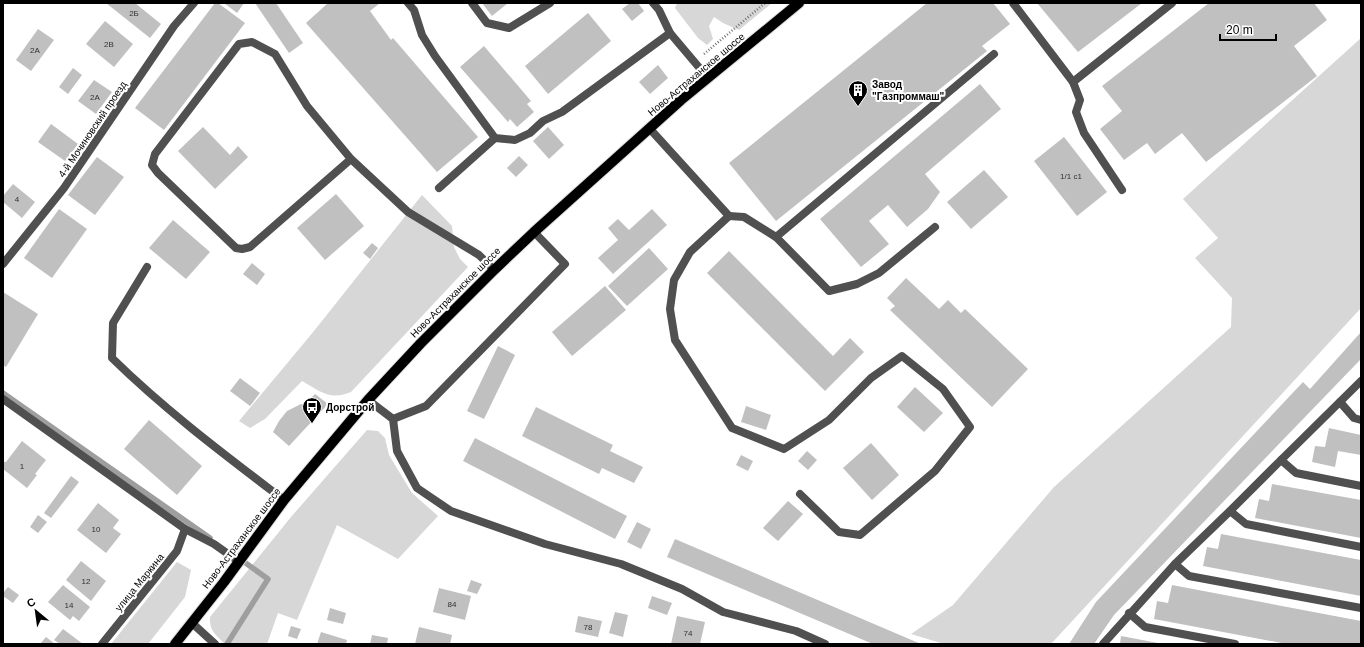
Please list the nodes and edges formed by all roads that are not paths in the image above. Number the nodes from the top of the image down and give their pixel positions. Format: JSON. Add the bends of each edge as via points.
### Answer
{"nodes":[{"id":1,"x":194,"y":3,"type":"edge"},
{"id":2,"x":408,"y":3,"type":"edge"},
{"id":3,"x":472,"y":3,"type":"edge"},
{"id":4,"x":550,"y":3,"type":"edge"},
{"id":5,"x":653,"y":3,"type":"edge"},
{"id":6,"x":799,"y":3,"type":"edge"},
{"id":7,"x":1014,"y":3,"type":"edge"},
{"id":8,"x":1172,"y":3,"type":"edge"},
{"id":9,"x":670,"y":33,"type":"junction"},
{"id":10,"x":994,"y":54,"type":"dead end"},
{"id":11,"x":708,"y":78,"type":"junction"},
{"id":12,"x":1074,"y":82,"type":"junction"},
{"id":13,"x":650,"y":129,"type":"junction"},
{"id":14,"x":496,"y":138,"type":"junction"},
{"id":15,"x":351,"y":159,"type":"junction"},
{"id":16,"x":439,"y":188,"type":"dead end"},
{"id":17,"x":1122,"y":190,"type":"dead end"},
{"id":18,"x":729,"y":216,"type":"junction"},
{"id":19,"x":935,"y":227,"type":"dead end"},
{"id":20,"x":534,"y":232,"type":"junction"},
{"id":21,"x":776,"y":237,"type":"junction"},
{"id":22,"x":3,"y":264,"type":"edge"},
{"id":23,"x":147,"y":267,"type":"dead end"},
{"id":24,"x":494,"y":270,"type":"junction"},
{"id":25,"x":1361,"y":380,"type":"edge"},
{"id":26,"x":3,"y":399,"type":"edge"},
{"id":27,"x":368,"y":400,"type":"junction"},
{"id":28,"x":1340,"y":402,"type":"junction"},
{"id":29,"x":393,"y":419,"type":"junction"},
{"id":30,"x":1361,"y":420,"type":"edge"},
{"id":31,"x":1281,"y":460,"type":"junction"},
{"id":32,"x":1361,"y":486,"type":"edge"},
{"id":33,"x":800,"y":494,"type":"dead end"},
{"id":34,"x":284,"y":500,"type":"junction"},
{"id":35,"x":1230,"y":511,"type":"junction"},
{"id":36,"x":185,"y":529,"type":"junction"},
{"id":37,"x":1361,"y":546,"type":"edge"},
{"id":38,"x":238,"y":562,"type":"junction"},
{"id":39,"x":1175,"y":564,"type":"junction"},
{"id":40,"x":1361,"y":608,"type":"edge"},
{"id":41,"x":1129,"y":613,"type":"junction"},
{"id":42,"x":192,"y":623,"type":"junction"},
{"id":43,"x":102,"y":644,"type":"edge"},
{"id":44,"x":175,"y":644,"type":"edge"},
{"id":45,"x":215,"y":644,"type":"edge"},
{"id":46,"x":825,"y":644,"type":"edge"},
{"id":47,"x":1103,"y":644,"type":"edge"},
{"id":48,"x":1235,"y":644,"type":"edge"}],
"edges":[{"from":1,"to":22,"type":"street","name":"4-й Мочиновский проезд","via":[[174,26],[64,188]]},
{"from":2,"to":14,"type":"street","via":[[414,10],[422,35],[435,56]]},
{"from":3,"to":4,"type":"street","via":[[487,22],[509,28]]},
{"from":5,"to":9,"type":"street"},
{"from":6,"to":11,"type":"main road","name":"Ново-Астраханское шоссе"},
{"from":7,"to":12,"type":"street"},
{"from":8,"to":12,"type":"street"},
{"from":9,"to":11,"type":"street"},
{"from":9,"to":14,"type":"street","via":[[562,112],[543,121],[530,133],[515,140]]},
{"from":10,"to":21,"type":"street"},
{"from":11,"to":13,"type":"main road","name":"Ново-Астраханское шоссе"},
{"from":12,"to":17,"type":"street","via":[[1080,100],[1076,112],[1084,133]]},
{"from":13,"to":18,"type":"street"},
{"from":13,"to":20,"type":"main road","name":"Ново-Астраханское шоссе"},
{"from":14,"to":16,"type":"street"},
{"from":15,"to":15,"type":"street","via":[[250,247],[242,250],[236,248],[158,174],[152,165],[154,154],[239,44],[252,42],[275,54],[307,106]]},
{"from":15,"to":24,"type":"street","via":[[408,212],[479,255]]},
{"from":18,"to":21,"type":"street","via":[[744,217]]},
{"from":18,"to":33,"type":"street","via":[[690,252],[674,280],[670,309],[675,340],[732,428],[784,449],[829,420],[870,378],[902,356],[943,389],[970,427],[935,471],[860,535],[839,532]]},
{"from":19,"to":21,"type":"street","via":[[879,274],[857,284],[829,291]]},
{"from":20,"to":24,"type":"main road","name":"Ново-Астраханское шоссе"},
{"from":20,"to":29,"type":"street","via":[[565,264],[426,406]]},
{"from":23,"to":34,"type":"street","via":[[113,323],[112,358],[210,443]]},
{"from":24,"to":27,"type":"main road","name":"Ново-Астраханское шоссе"},
{"from":25,"to":28,"type":"street"},
{"from":26,"to":36,"type":"street"},
{"from":27,"to":29,"type":"street"},
{"from":27,"to":34,"type":"main road","name":"Ново-Астраханское шоссе"},
{"from":28,"to":30,"type":"street","via":[[1354,418]]},
{"from":28,"to":31,"type":"street"},
{"from":29,"to":46,"type":"street","via":[[397,451],[417,488],[451,511],[545,544],[621,564],[682,589],[723,612],[796,631]]},
{"from":31,"to":32,"type":"street","via":[[1296,473]]},
{"from":31,"to":35,"type":"street"},
{"from":34,"to":38,"type":"main road","name":"Ново-Астраханское шоссе"},
{"from":35,"to":37,"type":"street","via":[[1246,524]]},
{"from":35,"to":39,"type":"street"},
{"from":36,"to":38,"type":"street","via":[[214,544]]},
{"from":36,"to":43,"type":"street","name":"улица Маркина","via":[[177,550]]},
{"from":38,"to":42,"type":"main road","name":"Ново-Астраханское шоссе"},
{"from":39,"to":40,"type":"street","via":[[1189,576]]},
{"from":39,"to":41,"type":"street"},
{"from":41,"to":47,"type":"street"},
{"from":41,"to":48,"type":"street","via":[[1145,627]]},
{"from":42,"to":44,"type":"main road","name":"Ново-Астраханское шоссе"},
{"from":42,"to":45,"type":"street"}]}
